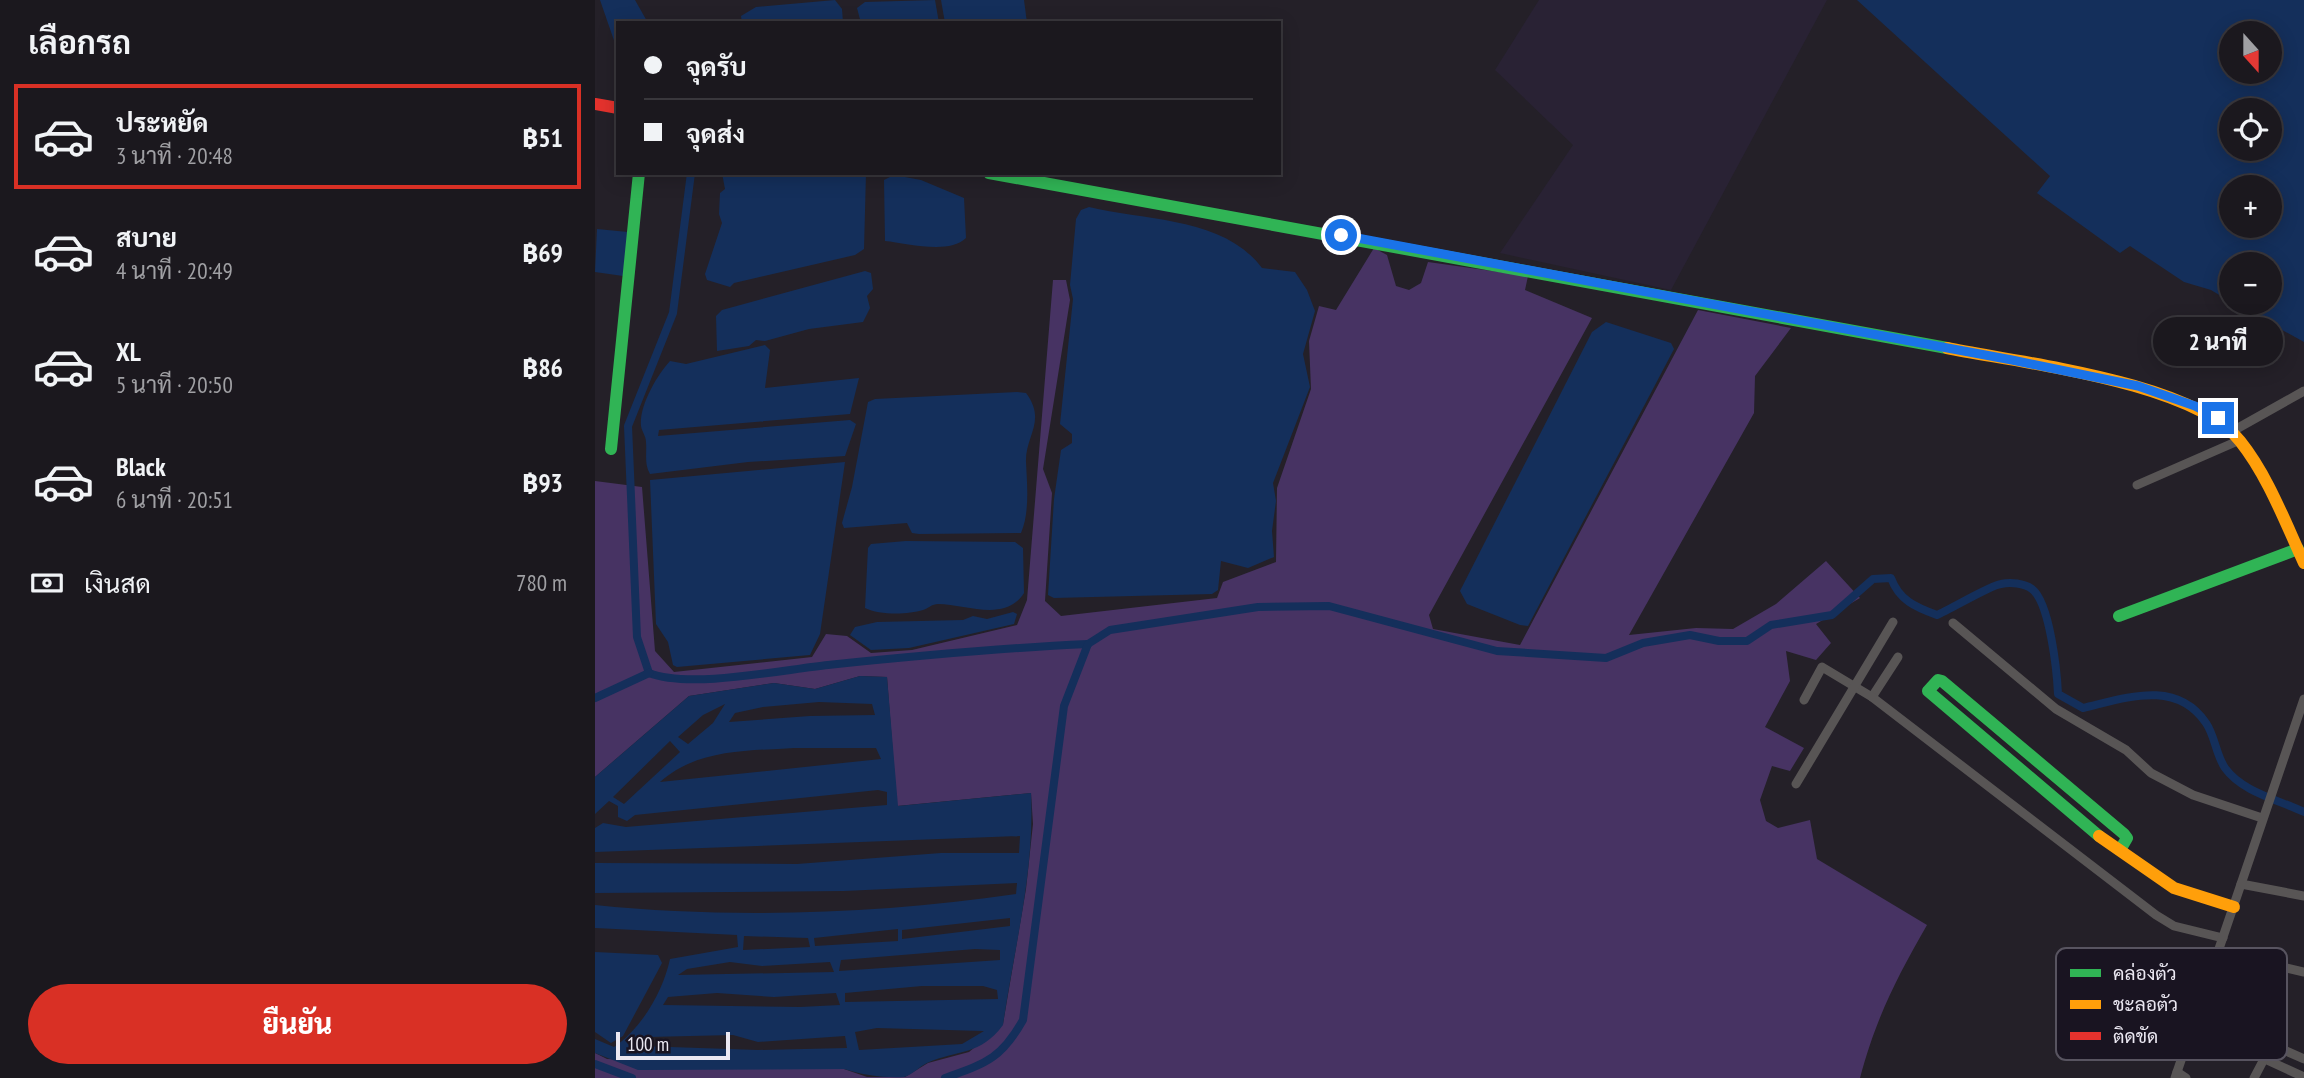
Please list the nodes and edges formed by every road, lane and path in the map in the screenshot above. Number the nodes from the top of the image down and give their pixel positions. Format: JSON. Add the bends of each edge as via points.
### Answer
{"nodes":[{"id":1,"x":595,"y":104,"type":"edge"},
{"id":2,"x":616,"y":108,"type":"edge"},
{"id":3,"x":639,"y":175,"type":"edge"},
{"id":4,"x":1000,"y":175,"type":"edge"},
{"id":5,"x":2304,"y":391,"type":"edge"},
{"id":6,"x":2236,"y":436,"type":"junction"},
{"id":7,"x":611,"y":449,"type":"dead end"},
{"id":8,"x":2137,"y":485,"type":"dead end"},
{"id":9,"x":2298,"y":549,"type":"junction"},
{"id":10,"x":2304,"y":563,"type":"edge"},
{"id":11,"x":2119,"y":616,"type":"dead end"},
{"id":12,"x":1893,"y":622,"type":"dead end"},
{"id":13,"x":1953,"y":623,"type":"dead end"},
{"id":14,"x":1898,"y":657,"type":"dead end"},
{"id":15,"x":1854,"y":685,"type":"junction"},
{"id":16,"x":1872,"y":697,"type":"junction"},
{"id":17,"x":2304,"y":699,"type":"edge"},
{"id":18,"x":1804,"y":700,"type":"dead end"},
{"id":19,"x":1796,"y":784,"type":"dead end"},
{"id":20,"x":2263,"y":817,"type":"junction"},
{"id":21,"x":2120,"y":850,"type":"junction"},
{"id":22,"x":2241,"y":884,"type":"junction"},
{"id":23,"x":2304,"y":896,"type":"edge"},
{"id":24,"x":2234,"y":907,"type":"junction"},
{"id":25,"x":2223,"y":938,"type":"junction"},
{"id":26,"x":2219,"y":948,"type":"edge"},
{"id":27,"x":2287,"y":1051,"type":"edge"},
{"id":28,"x":2304,"y":1059,"type":"edge"},
{"id":29,"x":2263,"y":1061,"type":"joint"},
{"id":30,"x":2176,"y":1075,"type":"edge"},
{"id":31,"x":2304,"y":1077,"type":"edge"},
{"id":32,"x":2186,"y":1078,"type":"edge"},
{"id":33,"x":2254,"y":1078,"type":"edge"}],
"edges":[{"from":1,"to":2,"type":"street"},
{"from":3,"to":7,"type":"street"},
{"from":4,"to":6,"type":"street","via":[[1366,239],[2138,386],[2195,406],[2218,418]]},
{"from":5,"to":6,"type":"street"},
{"from":6,"to":8,"type":"street"},
{"from":6,"to":9,"type":"street","via":[[2262,474]]},
{"from":9,"to":10,"type":"street"},
{"from":9,"to":11,"type":"street"},
{"from":12,"to":15,"type":"street"},
{"from":13,"to":20,"type":"street","via":[[2056,709],[2126,750],[2161,779],[2193,795]]},
{"from":14,"to":16,"type":"street"},
{"from":15,"to":16,"type":"street"},
{"from":15,"to":18,"type":"street","via":[[1822,667]]},
{"from":15,"to":19,"type":"street"},
{"from":16,"to":25,"type":"street","via":[[2156,915],[2175,926]]},
{"from":17,"to":20,"type":"street"},
{"from":20,"to":22,"type":"street"},
{"from":21,"to":21,"type":"street","via":[[2127,838],[2124,834],[1942,681],[1928,691],[2079,821]]},
{"from":21,"to":24,"type":"street","via":[[2174,888]]},
{"from":22,"to":23,"type":"street"},
{"from":22,"to":24,"type":"street"},
{"from":24,"to":25,"type":"street"},
{"from":25,"to":26,"type":"street"},
{"from":27,"to":28,"type":"street"},
{"from":29,"to":31,"type":"street"},
{"from":29,"to":33,"type":"street"},
{"from":30,"to":32,"type":"street"}]}
